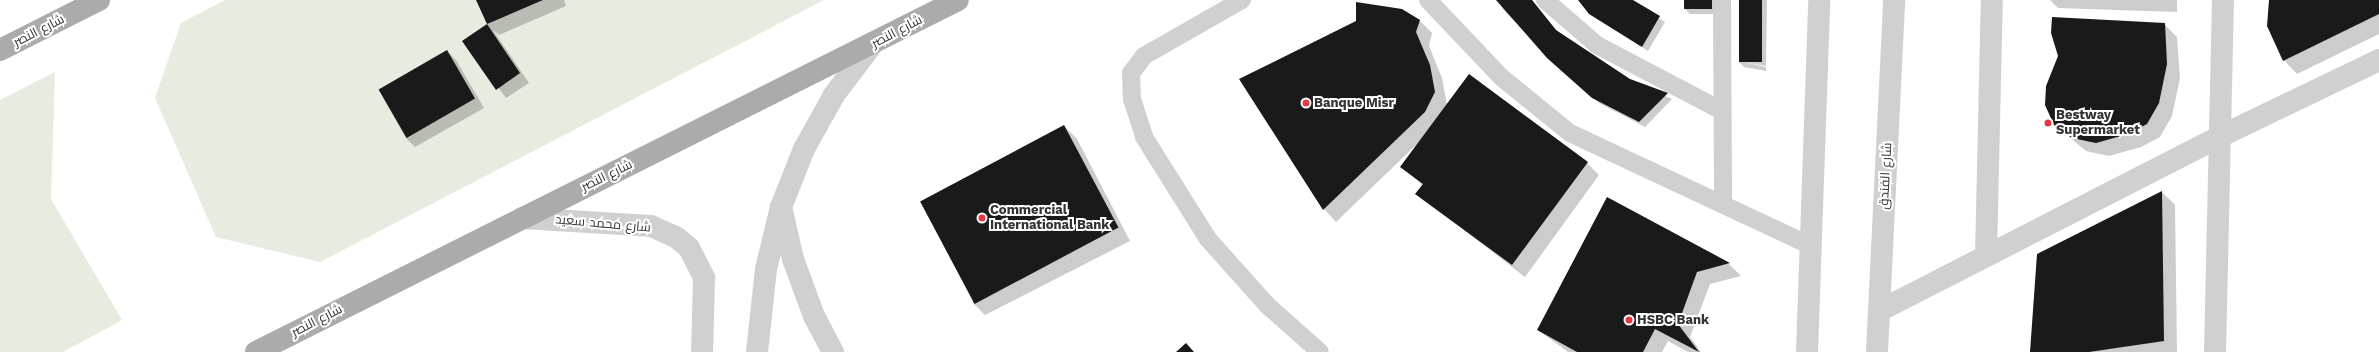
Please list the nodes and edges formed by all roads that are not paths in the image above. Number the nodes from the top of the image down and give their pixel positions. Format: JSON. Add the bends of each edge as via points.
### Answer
{"nodes":[{"id":1,"x":99,"y":0,"type":"edge"},
{"id":2,"x":958,"y":0,"type":"edge"},
{"id":3,"x":1242,"y":0,"type":"edge"},
{"id":4,"x":1428,"y":0,"type":"edge"},
{"id":5,"x":1545,"y":0,"type":"edge"},
{"id":6,"x":1722,"y":0,"type":"edge"},
{"id":7,"x":1819,"y":0,"type":"edge"},
{"id":8,"x":1894,"y":0,"type":"edge"},
{"id":9,"x":1992,"y":0,"type":"edge"},
{"id":10,"x":2223,"y":0,"type":"edge"},
{"id":11,"x":871,"y":46,"type":"junction"},
{"id":12,"x":0,"y":50,"type":"edge"},
{"id":13,"x":2379,"y":60,"type":"edge"},
{"id":14,"x":1722,"y":111,"type":"junction"},
{"id":15,"x":2217,"y":138,"type":"junction"},
{"id":16,"x":1723,"y":204,"type":"junction"},
{"id":17,"x":781,"y":206,"type":"junction"},
{"id":18,"x":522,"y":218,"type":"junction"},
{"id":19,"x":1811,"y":246,"type":"junction"},
{"id":20,"x":1986,"y":256,"type":"junction"},
{"id":21,"x":1879,"y":311,"type":"junction"},
{"id":22,"x":256,"y":352,"type":"edge"},
{"id":23,"x":702,"y":352,"type":"edge"},
{"id":24,"x":757,"y":352,"type":"edge"},
{"id":25,"x":833,"y":352,"type":"edge"},
{"id":26,"x":1320,"y":352,"type":"edge"},
{"id":27,"x":1807,"y":352,"type":"edge"},
{"id":28,"x":1877,"y":352,"type":"edge"},
{"id":29,"x":2215,"y":352,"type":"edge"}],
"edges":[{"from":1,"to":12,"type":"main road","name":"شارع النصر"},
{"from":2,"to":11,"type":"main road","name":"شارع النصر"},
{"from":3,"to":26,"type":"lane","via":[[1144,56],[1131,73],[1132,99],[1144,137],[1208,239],[1268,306]]},
{"from":4,"to":16,"type":"lane","via":[[1501,77],[1570,132]]},
{"from":5,"to":14,"type":"lane","via":[[1597,45]]},
{"from":6,"to":14,"type":"lane"},
{"from":7,"to":19,"type":"street"},
{"from":8,"to":21,"type":"street","name":"شارع الفندق"},
{"from":9,"to":20,"type":"street"},
{"from":10,"to":15,"type":"street"},
{"from":11,"to":17,"type":"street","via":[[834,95],[804,149]]},
{"from":11,"to":18,"type":"main road","name":"شارع النصر"},
{"from":13,"to":15,"type":"street"},
{"from":14,"to":16,"type":"lane"},
{"from":15,"to":20,"type":"street"},
{"from":15,"to":29,"type":"street"},
{"from":16,"to":19,"type":"lane"},
{"from":17,"to":24,"type":"street","via":[[766,269]]},
{"from":17,"to":25,"type":"street","via":[[793,259],[814,316]]},
{"from":18,"to":22,"type":"main road","name":"شارع النصر"},
{"from":18,"to":23,"type":"street","name":"شارع محمد سعيد","via":[[651,226],[676,237],[695,258],[704,278]]},
{"from":19,"to":27,"type":"street"},
{"from":20,"to":21,"type":"street"},
{"from":21,"to":28,"type":"street","name":"شارع الفندق"}]}
